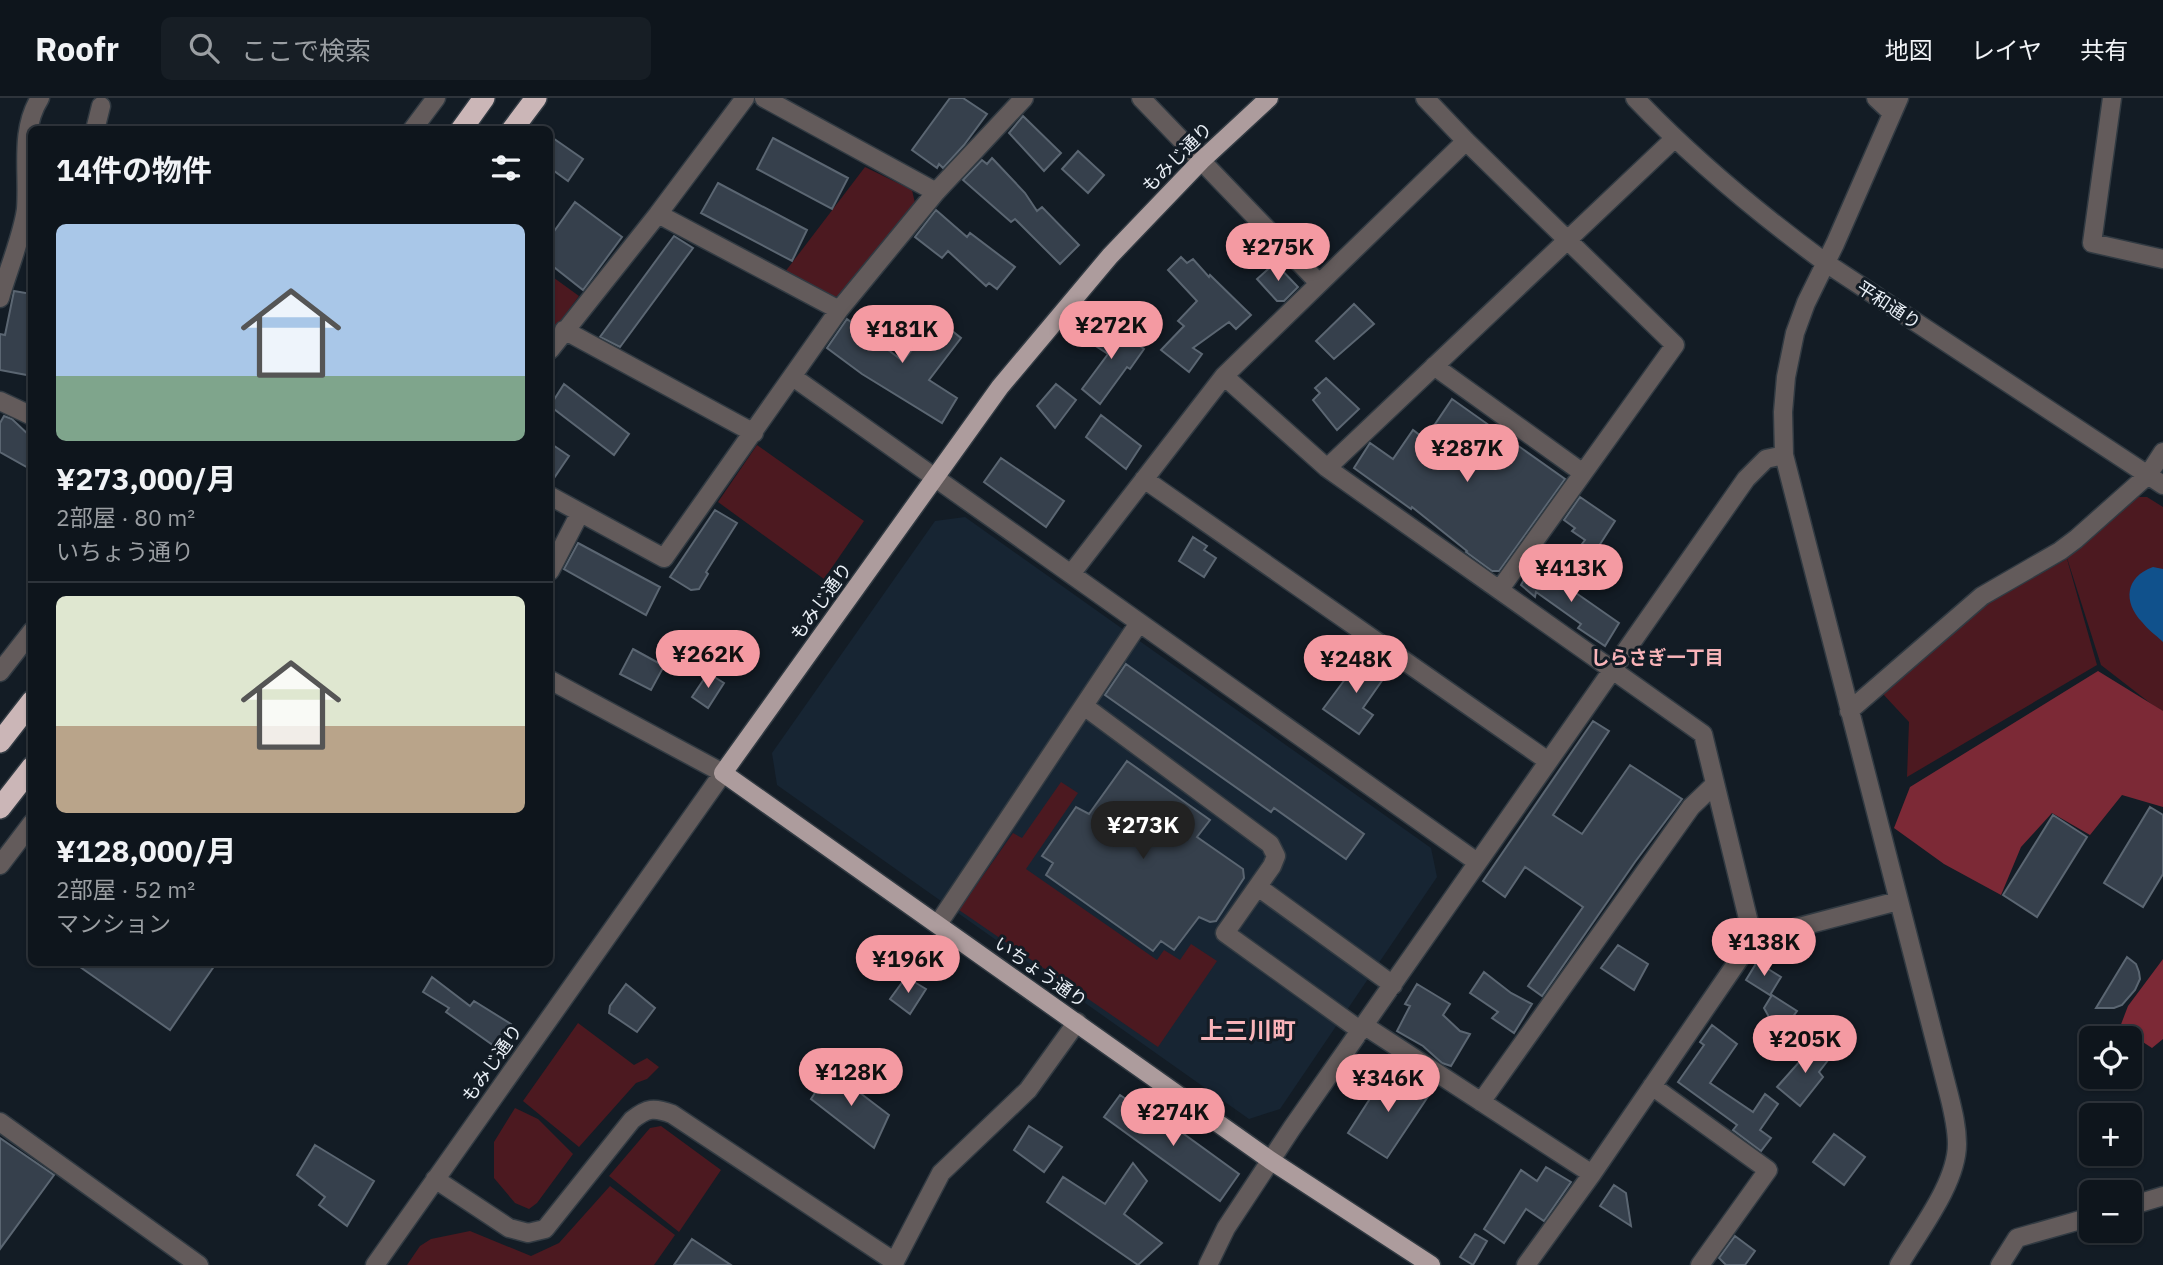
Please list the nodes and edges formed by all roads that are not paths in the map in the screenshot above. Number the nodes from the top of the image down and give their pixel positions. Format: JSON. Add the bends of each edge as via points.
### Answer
{"nodes":[{"id":1,"x":40,"y":98,"type":"edge"},
{"id":2,"x":436,"y":98,"type":"edge"},
{"id":3,"x":484,"y":98,"type":"edge"},
{"id":4,"x":536,"y":98,"type":"edge"},
{"id":5,"x":745,"y":98,"type":"edge"},
{"id":6,"x":764,"y":98,"type":"edge"},
{"id":7,"x":1024,"y":98,"type":"edge"},
{"id":8,"x":1141,"y":98,"type":"edge"},
{"id":9,"x":1269,"y":98,"type":"edge"},
{"id":10,"x":1425,"y":98,"type":"edge"},
{"id":11,"x":1635,"y":98,"type":"edge"},
{"id":12,"x":1876,"y":98,"type":"edge"},
{"id":13,"x":2112,"y":98,"type":"edge"},
{"id":14,"x":1895,"y":105,"type":"edge"},
{"id":15,"x":101,"y":106,"type":"dead end"},
{"id":16,"x":96,"y":126,"type":"edge"},
{"id":17,"x":415,"y":126,"type":"edge"},
{"id":18,"x":464,"y":126,"type":"edge"},
{"id":19,"x":515,"y":126,"type":"edge"},
{"id":20,"x":1674,"y":139,"type":"junction"},
{"id":21,"x":1466,"y":141,"type":"junction"},
{"id":22,"x":1201,"y":161,"type":"junction"},
{"id":23,"x":936,"y":192,"type":"junction"},
{"id":24,"x":658,"y":214,"type":"junction"},
{"id":25,"x":1568,"y":240,"type":"junction"},
{"id":26,"x":2163,"y":259,"type":"edge"},
{"id":27,"x":1826,"y":263,"type":"junction"},
{"id":28,"x":1318,"y":283,"type":"junction"},
{"id":29,"x":0,"y":298,"type":"edge"},
{"id":30,"x":839,"y":310,"type":"junction"},
{"id":31,"x":564,"y":330,"type":"junction"},
{"id":32,"x":553,"y":346,"type":"edge"},
{"id":33,"x":1434,"y":366,"type":"junction"},
{"id":34,"x":1224,"y":376,"type":"junction"},
{"id":35,"x":793,"y":377,"type":"junction"},
{"id":36,"x":0,"y":401,"type":"edge"},
{"id":37,"x":28,"y":409,"type":"edge"},
{"id":38,"x":754,"y":433,"type":"junction"},
{"id":39,"x":2163,"y":452,"type":"edge"},
{"id":40,"x":1784,"y":455,"type":"junction"},
{"id":41,"x":1327,"y":468,"type":"junction"},
{"id":42,"x":1583,"y":473,"type":"junction"},
{"id":43,"x":935,"y":477,"type":"junction"},
{"id":44,"x":1144,"y":479,"type":"junction"},
{"id":45,"x":2155,"y":480,"type":"edge"},
{"id":46,"x":553,"y":498,"type":"edge"},
{"id":47,"x":580,"y":513,"type":"junction"},
{"id":48,"x":553,"y":564,"type":"edge"},
{"id":49,"x":1071,"y":574,"type":"junction"},
{"id":50,"x":1500,"y":589,"type":"junction"},
{"id":51,"x":1139,"y":622,"type":"junction"},
{"id":52,"x":28,"y":636,"type":"edge"},
{"id":53,"x":1613,"y":671,"type":"junction"},
{"id":54,"x":0,"y":672,"type":"edge"},
{"id":55,"x":553,"y":682,"type":"edge"},
{"id":56,"x":28,"y":706,"type":"edge"},
{"id":57,"x":1084,"y":706,"type":"junction"},
{"id":58,"x":1849,"y":710,"type":"junction"},
{"id":59,"x":0,"y":742,"type":"edge"},
{"id":60,"x":1548,"y":761,"type":"junction"},
{"id":61,"x":28,"y":772,"type":"edge"},
{"id":62,"x":723,"y":773,"type":"junction"},
{"id":63,"x":1715,"y":784,"type":"junction"},
{"id":64,"x":0,"y":808,"type":"edge"},
{"id":65,"x":28,"y":828,"type":"edge"},
{"id":66,"x":1477,"y":862,"type":"junction"},
{"id":67,"x":0,"y":864,"type":"edge"},
{"id":68,"x":1258,"y":887,"type":"junction"},
{"id":69,"x":1898,"y":901,"type":"junction"},
{"id":70,"x":938,"y":924,"type":"junction"},
{"id":71,"x":1753,"y":939,"type":"junction"},
{"id":72,"x":1393,"y":985,"type":"junction"},
{"id":73,"x":1077,"y":1023,"type":"junction"},
{"id":74,"x":1363,"y":1028,"type":"junction"},
{"id":75,"x":1652,"y":1086,"type":"junction"},
{"id":76,"x":1481,"y":1102,"type":"junction"},
{"id":77,"x":0,"y":1122,"type":"edge"},
{"id":78,"x":1270,"y":1160,"type":"junction"},
{"id":79,"x":1592,"y":1174,"type":"junction"},
{"id":80,"x":436,"y":1179,"type":"junction"},
{"id":81,"x":2163,"y":1196,"type":"edge"},
{"id":82,"x":2142,"y":1202,"type":"edge"},
{"id":83,"x":2079,"y":1220,"type":"edge"},
{"id":84,"x":894,"y":1264,"type":"edge"},
{"id":85,"x":199,"y":1265,"type":"edge"},
{"id":86,"x":375,"y":1265,"type":"edge"},
{"id":87,"x":1208,"y":1265,"type":"edge"},
{"id":88,"x":1431,"y":1265,"type":"edge"},
{"id":89,"x":1526,"y":1265,"type":"edge"},
{"id":90,"x":1700,"y":1265,"type":"edge"},
{"id":91,"x":1899,"y":1265,"type":"edge"},
{"id":92,"x":2000,"y":1265,"type":"edge"}],
"edges":[{"from":1,"to":29,"type":"street","via":[[27,130],[26,211]]},
{"from":2,"to":17,"type":"street"},
{"from":3,"to":18,"type":"highway"},
{"from":4,"to":19,"type":"highway"},
{"from":5,"to":24,"type":"street"},
{"from":6,"to":23,"type":"street"},
{"from":7,"to":23,"type":"street"},
{"from":8,"to":22,"type":"street"},
{"from":9,"to":22,"type":"main road","name":"もみじ通り"},
{"from":10,"to":21,"type":"street"},
{"from":11,"to":20,"type":"street","name":"平和通り"},
{"from":12,"to":14,"type":"street"},
{"from":13,"to":26,"type":"street","via":[[2092,243]]},
{"from":14,"to":27,"type":"street"},
{"from":15,"to":16,"type":"street"},
{"from":20,"to":25,"type":"street"},
{"from":20,"to":27,"type":"street","name":"平和通り","via":[[1750,206]]},
{"from":21,"to":25,"type":"street"},
{"from":21,"to":28,"type":"street"},
{"from":22,"to":28,"type":"street"},
{"from":22,"to":43,"type":"main road","name":"もみじ通り","via":[[1063,310]]},
{"from":23,"to":30,"type":"street"},
{"from":24,"to":30,"type":"street"},
{"from":24,"to":31,"type":"street"},
{"from":25,"to":33,"type":"street"},
{"from":25,"to":42,"type":"street","via":[[1675,345]]},
{"from":27,"to":40,"type":"street","via":[[1806,303],[1789,357]]},
{"from":27,"to":45,"type":"street","name":"平和通り"},
{"from":28,"to":34,"type":"street"},
{"from":30,"to":35,"type":"street"},
{"from":31,"to":32,"type":"street"},
{"from":31,"to":38,"type":"street"},
{"from":33,"to":41,"type":"street"},
{"from":33,"to":42,"type":"street"},
{"from":34,"to":41,"type":"street"},
{"from":34,"to":44,"type":"street"},
{"from":35,"to":38,"type":"street"},
{"from":35,"to":43,"type":"street"},
{"from":36,"to":37,"type":"street"},
{"from":38,"to":47,"type":"street","via":[[664,558]]},
{"from":39,"to":45,"type":"street"},
{"from":40,"to":53,"type":"street","via":[[1766,459],[1746,479]]},
{"from":40,"to":58,"type":"street"},
{"from":41,"to":50,"type":"street"},
{"from":42,"to":50,"type":"street"},
{"from":43,"to":49,"type":"street"},
{"from":43,"to":62,"type":"main road","name":"もみじ通り"},
{"from":44,"to":49,"type":"street"},
{"from":44,"to":60,"type":"street"},
{"from":45,"to":58,"type":"street","via":[[2060,551],[1982,596]]},
{"from":46,"to":47,"type":"street"},
{"from":47,"to":48,"type":"street"},
{"from":49,"to":51,"type":"street"},
{"from":50,"to":53,"type":"street"},
{"from":51,"to":57,"type":"street"},
{"from":51,"to":66,"type":"street"},
{"from":52,"to":54,"type":"street"},
{"from":53,"to":60,"type":"street"},
{"from":53,"to":63,"type":"street","via":[[1703,734]]},
{"from":55,"to":62,"type":"street","name":"いちょう通り"},
{"from":56,"to":59,"type":"highway"},
{"from":57,"to":68,"type":"street","via":[[1270,844],[1276,856]]},
{"from":57,"to":70,"type":"street"},
{"from":58,"to":69,"type":"street"},
{"from":60,"to":66,"type":"street"},
{"from":61,"to":64,"type":"highway"},
{"from":62,"to":70,"type":"main road","name":"いちょう通り"},
{"from":62,"to":80,"type":"street","name":"もみじ通り"},
{"from":63,"to":71,"type":"street"},
{"from":63,"to":76,"type":"street","via":[[1691,807]]},
{"from":65,"to":67,"type":"street"},
{"from":66,"to":72,"type":"street"},
{"from":68,"to":72,"type":"street"},
{"from":68,"to":74,"type":"street","via":[[1225,933]]},
{"from":69,"to":71,"type":"street"},
{"from":69,"to":91,"type":"street","via":[[1952,1107],[1957,1145],[1944,1190]]},
{"from":70,"to":73,"type":"main road","name":"いちょう通り"},
{"from":71,"to":75,"type":"street"},
{"from":72,"to":74,"type":"street"},
{"from":73,"to":78,"type":"main road","name":"いちょう通り"},
{"from":73,"to":84,"type":"street","via":[[1028,1090],[942,1173]]},
{"from":74,"to":76,"type":"street"},
{"from":74,"to":78,"type":"street"},
{"from":75,"to":79,"type":"street"},
{"from":75,"to":90,"type":"street","via":[[1768,1170]]},
{"from":76,"to":79,"type":"street"},
{"from":77,"to":85,"type":"street"},
{"from":78,"to":87,"type":"street"},
{"from":78,"to":88,"type":"main road","name":"いちょう通り"},
{"from":79,"to":89,"type":"street"},
{"from":80,"to":84,"type":"street","via":[[509,1228],[528,1233],[545,1229],[632,1121],[655,1108],[672,1114]]},
{"from":80,"to":86,"type":"street","name":"もみじ通り"},
{"from":81,"to":82,"type":"street"},
{"from":83,"to":92,"type":"street","via":[[2017,1238]]}]}
